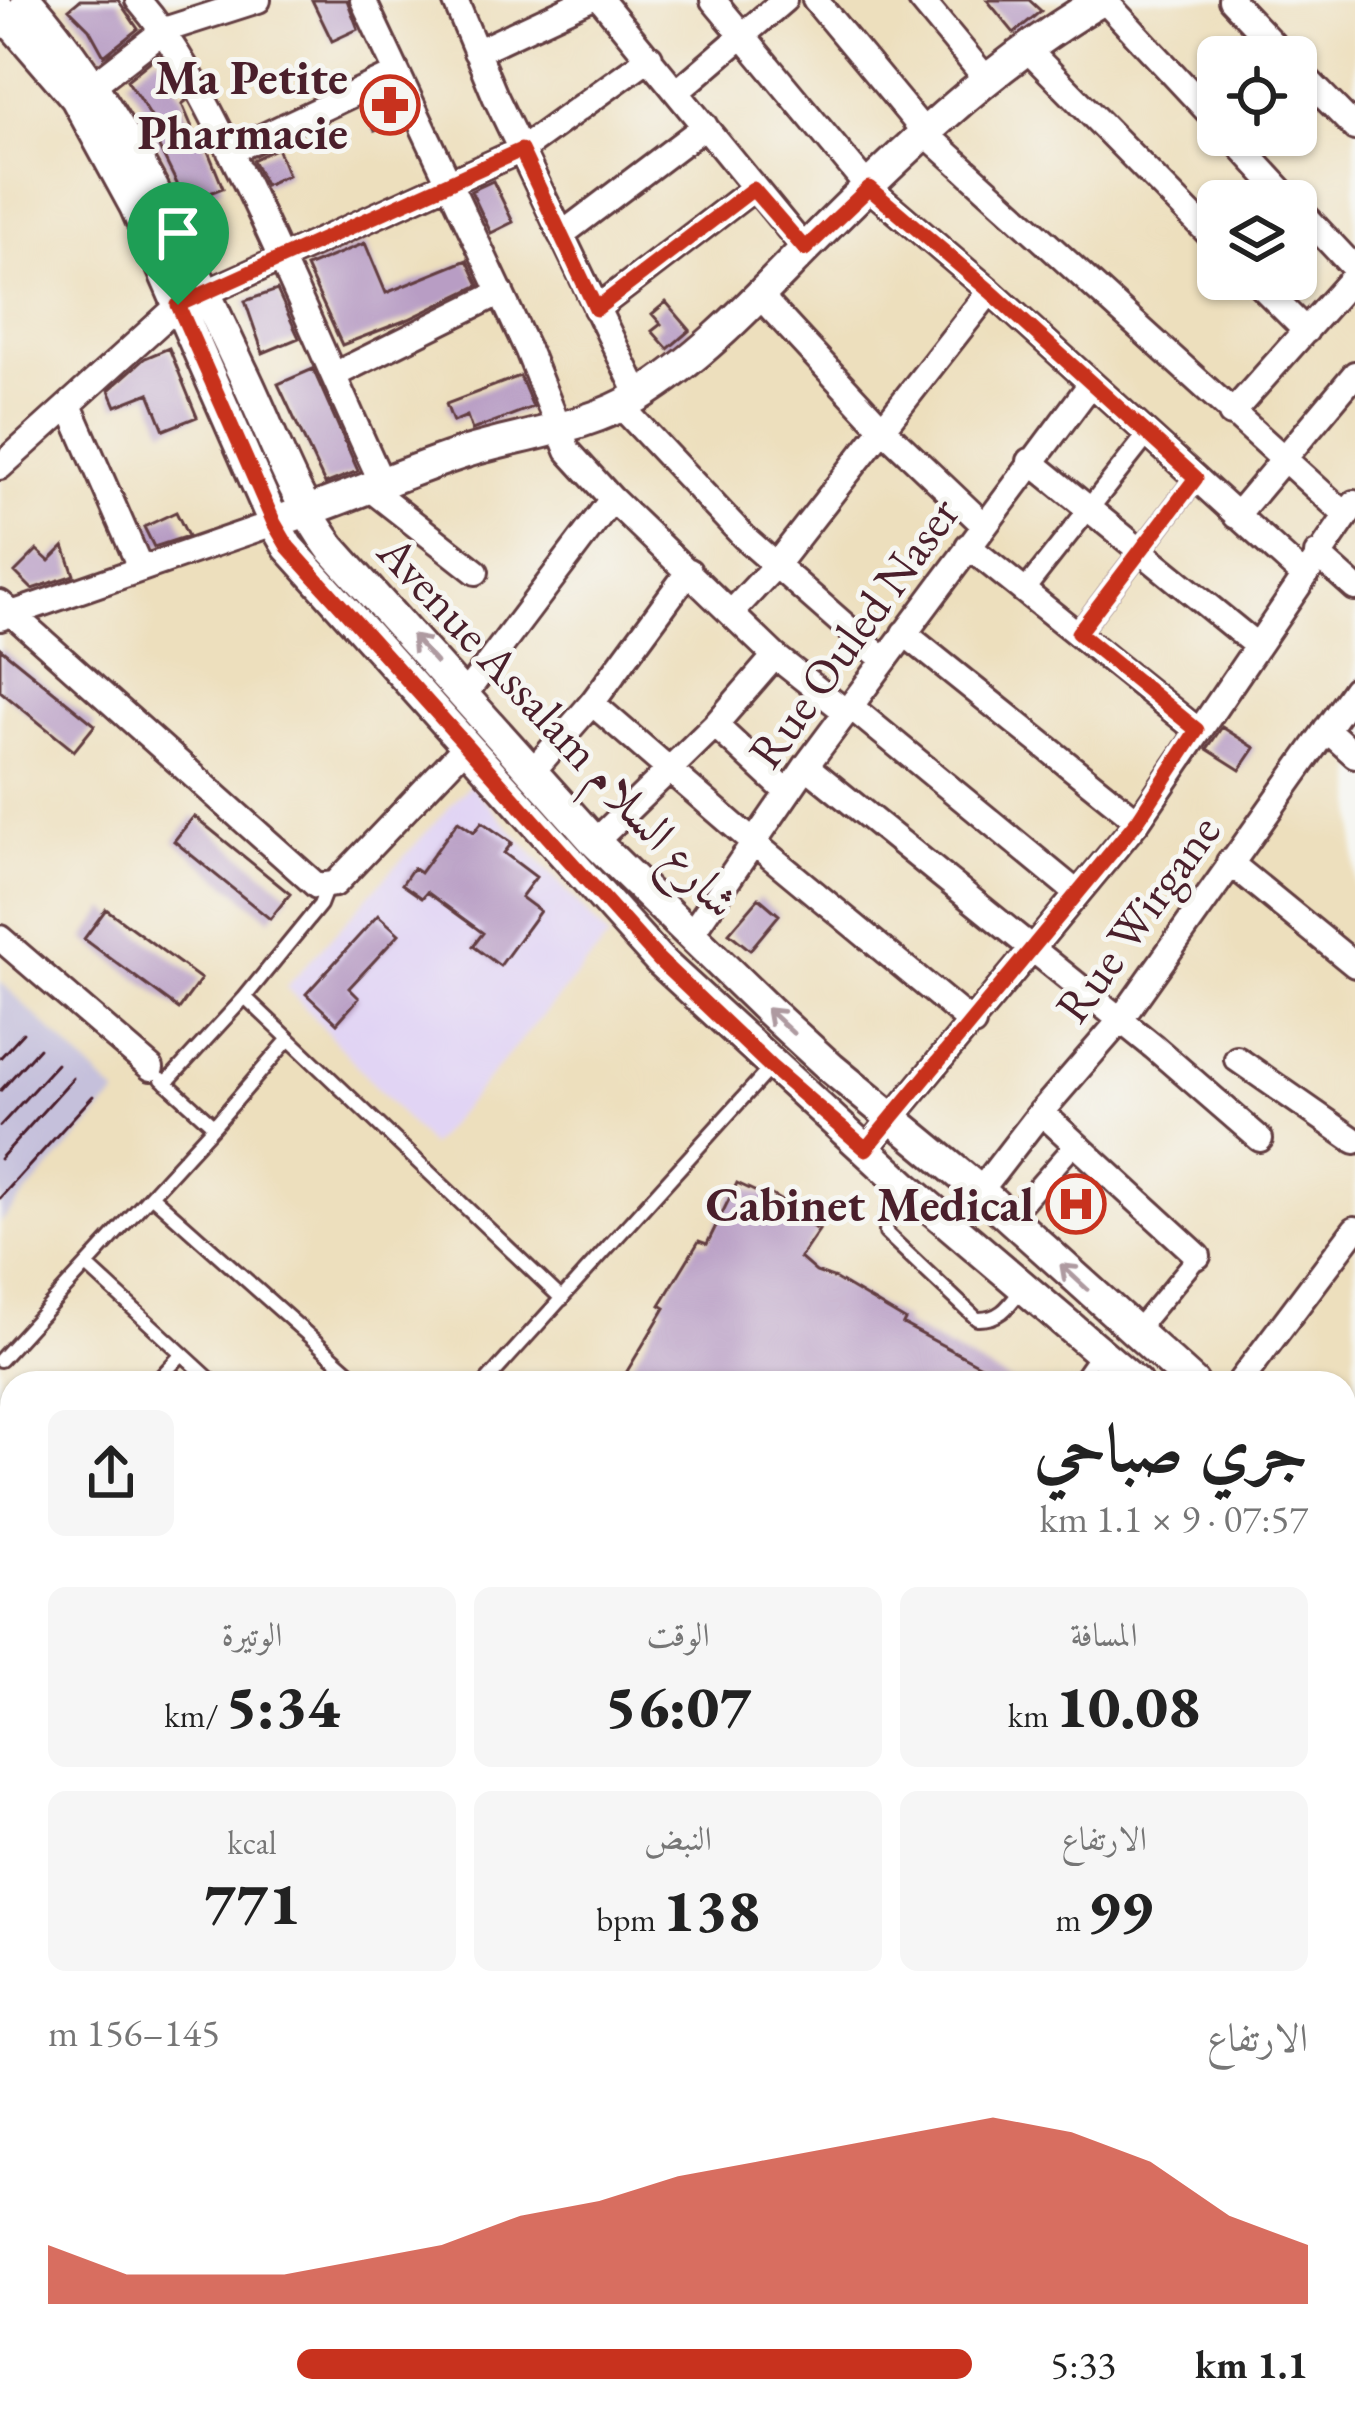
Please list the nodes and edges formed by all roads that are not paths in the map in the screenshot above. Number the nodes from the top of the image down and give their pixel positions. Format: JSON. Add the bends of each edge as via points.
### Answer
{"nodes":[{"id":1,"x":12,"y":0,"type":"edge"},
{"id":2,"x":27,"y":0,"type":"edge"},
{"id":3,"x":138,"y":0,"type":"edge"},
{"id":4,"x":258,"y":0,"type":"edge"},
{"id":5,"x":363,"y":0,"type":"edge"},
{"id":6,"x":454,"y":0,"type":"edge"},
{"id":7,"x":587,"y":0,"type":"edge"},
{"id":8,"x":601,"y":0,"type":"edge"},
{"id":9,"x":713,"y":0,"type":"edge"},
{"id":10,"x":784,"y":0,"type":"edge"},
{"id":11,"x":921,"y":0,"type":"edge"},
{"id":12,"x":1103,"y":0,"type":"edge"},
{"id":13,"x":1231,"y":0,"type":"edge"},
{"id":14,"x":822,"y":2,"type":"edge"},
{"id":15,"x":1060,"y":9,"type":"edge"},
{"id":16,"x":0,"y":11,"type":"edge"},
{"id":17,"x":164,"y":30,"type":"junction"},
{"id":18,"x":743,"y":35,"type":"junction"},
{"id":19,"x":1265,"y":36,"type":"edge"},
{"id":20,"x":1028,"y":50,"type":"junction"},
{"id":21,"x":476,"y":52,"type":"junction"},
{"id":22,"x":650,"y":57,"type":"junction"},
{"id":23,"x":395,"y":74,"type":"junction"},
{"id":24,"x":988,"y":81,"type":"junction"},
{"id":25,"x":1317,"y":89,"type":"edge"},
{"id":26,"x":85,"y":91,"type":"junction"},
{"id":27,"x":678,"y":91,"type":"junction"},
{"id":28,"x":1197,"y":100,"type":"edge"},
{"id":29,"x":705,"y":126,"type":"junction"},
{"id":30,"x":1355,"y":128,"type":"edge"},
{"id":31,"x":927,"y":135,"type":"junction"},
{"id":32,"x":521,"y":150,"type":"junction"},
{"id":33,"x":230,"y":152,"type":"junction"},
{"id":34,"x":1250,"y":156,"type":"edge"},
{"id":35,"x":1272,"y":180,"type":"edge"},
{"id":36,"x":448,"y":184,"type":"junction"},
{"id":37,"x":869,"y":188,"type":"junction"},
{"id":38,"x":753,"y":189,"type":"junction"},
{"id":39,"x":1197,"y":221,"type":"edge"},
{"id":40,"x":1317,"y":229,"type":"edge"},
{"id":41,"x":561,"y":235,"type":"junction"},
{"id":42,"x":805,"y":249,"type":"junction"},
{"id":43,"x":282,"y":258,"type":"junction"},
{"id":44,"x":1355,"y":272,"type":"edge"},
{"id":45,"x":990,"y":291,"type":"junction"},
{"id":46,"x":501,"y":292,"type":"junction"},
{"id":47,"x":760,"y":296,"type":"junction"},
{"id":48,"x":191,"y":298,"type":"junction"},
{"id":49,"x":1275,"y":300,"type":"edge"},
{"id":50,"x":596,"y":309,"type":"junction"},
{"id":51,"x":1306,"y":332,"type":"junction"},
{"id":52,"x":336,"y":374,"type":"junction"},
{"id":53,"x":1355,"y":374,"type":"edge"},
{"id":54,"x":1090,"y":385,"type":"junction"},
{"id":55,"x":629,"y":401,"type":"junction"},
{"id":56,"x":69,"y":405,"type":"junction"},
{"id":57,"x":1231,"y":414,"type":"junction"},
{"id":58,"x":559,"y":427,"type":"junction"},
{"id":59,"x":884,"y":430,"type":"junction"},
{"id":60,"x":1147,"y":435,"type":"junction"},
{"id":61,"x":1282,"y":458,"type":"junction"},
{"id":62,"x":1030,"y":461,"type":"junction"},
{"id":63,"x":0,"y":466,"type":"edge"},
{"id":64,"x":1196,"y":478,"type":"junction"},
{"id":65,"x":375,"y":485,"type":"junction"},
{"id":66,"x":612,"y":500,"type":"junction"},
{"id":67,"x":1089,"y":508,"type":"junction"},
{"id":68,"x":1351,"y":509,"type":"edge"},
{"id":69,"x":307,"y":512,"type":"junction"},
{"id":70,"x":1236,"y":516,"type":"junction"},
{"id":71,"x":274,"y":523,"type":"junction"},
{"id":72,"x":984,"y":525,"type":"junction"},
{"id":73,"x":968,"y":547,"type":"junction"},
{"id":74,"x":1142,"y":550,"type":"junction"},
{"id":75,"x":1310,"y":565,"type":"junction"},
{"id":76,"x":775,"y":566,"type":"junction"},
{"id":77,"x":140,"y":567,"type":"junction"},
{"id":78,"x":476,"y":572,"type":"dead end"},
{"id":79,"x":689,"y":572,"type":"junction"},
{"id":80,"x":1355,"y":588,"type":"edge"},
{"id":81,"x":1024,"y":591,"type":"junction"},
{"id":82,"x":3,"y":612,"type":"edge"},
{"id":83,"x":731,"y":613,"type":"junction"},
{"id":84,"x":904,"y":633,"type":"junction"},
{"id":85,"x":1078,"y":633,"type":"junction"},
{"id":86,"x":1256,"y":645,"type":"junction"},
{"id":87,"x":775,"y":656,"type":"junction"},
{"id":88,"x":884,"y":660,"type":"junction"},
{"id":89,"x":1355,"y":689,"type":"edge"},
{"id":90,"x":465,"y":694,"type":"junction"},
{"id":91,"x":592,"y":703,"type":"junction"},
{"id":92,"x":848,"y":710,"type":"junction"},
{"id":93,"x":715,"y":725,"type":"junction"},
{"id":94,"x":1326,"y":729,"type":"junction"},
{"id":95,"x":1197,"y":730,"type":"junction"},
{"id":96,"x":469,"y":744,"type":"junction"},
{"id":97,"x":1355,"y":755,"type":"edge"},
{"id":98,"x":806,"y":766,"type":"junction"},
{"id":99,"x":668,"y":770,"type":"junction"},
{"id":100,"x":532,"y":773,"type":"junction"},
{"id":101,"x":788,"y":792,"type":"junction"},
{"id":102,"x":1138,"y":820,"type":"junction"},
{"id":103,"x":595,"y":842,"type":"junction"},
{"id":104,"x":754,"y":843,"type":"junction"},
{"id":105,"x":1229,"y":862,"type":"junction"},
{"id":106,"x":327,"y":887,"type":"junction"},
{"id":107,"x":1077,"y":893,"type":"junction"},
{"id":108,"x":691,"y":934,"type":"junction"},
{"id":109,"x":0,"y":938,"type":"edge"},
{"id":110,"x":1030,"y":949,"type":"junction"},
{"id":111,"x":1355,"y":965,"type":"edge"},
{"id":112,"x":245,"y":998,"type":"junction"},
{"id":113,"x":1119,"y":1022,"type":"junction"},
{"id":114,"x":973,"y":1024,"type":"junction"},
{"id":115,"x":288,"y":1040,"type":"junction"},
{"id":116,"x":1238,"y":1059,"type":"dead end"},
{"id":117,"x":771,"y":1067,"type":"junction"},
{"id":118,"x":159,"y":1076,"type":"junction"},
{"id":119,"x":1041,"y":1112,"type":"junction"},
{"id":120,"x":893,"y":1119,"type":"junction"},
{"id":121,"x":214,"y":1126,"type":"junction"},
{"id":122,"x":1260,"y":1139,"type":"dead end"},
{"id":123,"x":1355,"y":1141,"type":"edge"},
{"id":124,"x":1076,"y":1143,"type":"junction"},
{"id":125,"x":866,"y":1149,"type":"junction"},
{"id":126,"x":906,"y":1187,"type":"junction"},
{"id":127,"x":980,"y":1191,"type":"junction"},
{"id":128,"x":152,"y":1196,"type":"junction"},
{"id":129,"x":1008,"y":1216,"type":"junction"},
{"id":130,"x":1355,"y":1229,"type":"edge"},
{"id":131,"x":979,"y":1247,"type":"junction"},
{"id":132,"x":1198,"y":1256,"type":"joint"},
{"id":133,"x":87,"y":1266,"type":"junction"},
{"id":134,"x":1024,"y":1286,"type":"junction"},
{"id":135,"x":562,"y":1299,"type":"junction"},
{"id":136,"x":1134,"y":1333,"type":"junction"},
{"id":137,"x":1098,"y":1352,"type":"junction"},
{"id":138,"x":182,"y":1354,"type":"junction"},
{"id":139,"x":0,"y":1360,"type":"edge"},
{"id":140,"x":166,"y":1371,"type":"edge"},
{"id":141,"x":201,"y":1371,"type":"edge"},
{"id":142,"x":349,"y":1371,"type":"edge"},
{"id":143,"x":496,"y":1371,"type":"edge"},
{"id":144,"x":1085,"y":1371,"type":"edge"},
{"id":145,"x":1121,"y":1371,"type":"edge"},
{"id":146,"x":1179,"y":1371,"type":"edge"},
{"id":147,"x":1248,"y":1371,"type":"edge"}],
"edges":[{"from":1,"to":16,"type":"street"},
{"from":2,"to":26,"type":"street","name":"Avenue Assalam شارع السلام"},
{"from":3,"to":17,"type":"street"},
{"from":4,"to":17,"type":"street"},
{"from":5,"to":23,"type":"street"},
{"from":6,"to":21,"type":"street"},
{"from":7,"to":21,"type":"street"},
{"from":8,"to":22,"type":"street"},
{"from":9,"to":18,"type":"street"},
{"from":10,"to":18,"type":"street"},
{"from":11,"to":24,"type":"street"},
{"from":12,"to":15,"type":"street"},
{"from":12,"to":28,"type":"street"},
{"from":13,"to":19,"type":"street"},
{"from":14,"to":31,"type":"street"},
{"from":15,"to":20,"type":"street"},
{"from":16,"to":26,"type":"street","name":"Avenue Assalam شارع السلام"},
{"from":17,"to":26,"type":"street"},
{"from":17,"to":33,"type":"street"},
{"from":18,"to":27,"type":"street"},
{"from":18,"to":37,"type":"street"},
{"from":20,"to":24,"type":"street"},
{"from":20,"to":39,"type":"street"},
{"from":21,"to":32,"type":"street"},
{"from":22,"to":27,"type":"street"},
{"from":22,"to":32,"type":"street"},
{"from":23,"to":33,"type":"street"},
{"from":23,"to":36,"type":"street"},
{"from":24,"to":31,"type":"street"},
{"from":25,"to":30,"type":"street"},
{"from":26,"to":48,"type":"street","name":"Avenue Assalam شارع السلام","via":[[128,140]]},
{"from":27,"to":29,"type":"street"},
{"from":29,"to":38,"type":"street"},
{"from":29,"to":41,"type":"street"},
{"from":31,"to":37,"type":"street"},
{"from":31,"to":57,"type":"street"},
{"from":32,"to":36,"type":"street"},
{"from":32,"to":41,"type":"street"},
{"from":33,"to":43,"type":"street"},
{"from":34,"to":35,"type":"street"},
{"from":36,"to":43,"type":"street"},
{"from":36,"to":46,"type":"street"},
{"from":37,"to":42,"type":"street"},
{"from":37,"to":45,"type":"street"},
{"from":38,"to":42,"type":"street"},
{"from":38,"to":50,"type":"street"},
{"from":40,"to":44,"type":"street"},
{"from":41,"to":50,"type":"street"},
{"from":42,"to":47,"type":"street"},
{"from":43,"to":48,"type":"street"},
{"from":43,"to":52,"type":"street"},
{"from":44,"to":51,"type":"street"},
{"from":45,"to":54,"type":"street"},
{"from":45,"to":59,"type":"street"},
{"from":46,"to":52,"type":"street"},
{"from":46,"to":58,"type":"street"},
{"from":47,"to":55,"type":"street"},
{"from":47,"to":59,"type":"street"},
{"from":48,"to":56,"type":"street"},
{"from":48,"to":69,"type":"street","name":"Avenue Assalam شارع السلام"},
{"from":48,"to":71,"type":"street","name":"Avenue Assalam شارع السلام"},
{"from":49,"to":51,"type":"street"},
{"from":50,"to":55,"type":"street"},
{"from":51,"to":57,"type":"street"},
{"from":52,"to":65,"type":"street"},
{"from":53,"to":61,"type":"street"},
{"from":54,"to":60,"type":"street"},
{"from":54,"to":62,"type":"street","name":"Rue Ouled Naser"},
{"from":55,"to":58,"type":"street"},
{"from":55,"to":76,"type":"street"},
{"from":56,"to":63,"type":"street"},
{"from":56,"to":77,"type":"street"},
{"from":57,"to":61,"type":"street"},
{"from":58,"to":65,"type":"street"},
{"from":58,"to":66,"type":"street","via":[[568,451]]},
{"from":59,"to":72,"type":"street"},
{"from":59,"to":76,"type":"street"},
{"from":60,"to":64,"type":"street"},
{"from":60,"to":67,"type":"street"},
{"from":61,"to":68,"type":"street"},
{"from":61,"to":70,"type":"street"},
{"from":62,"to":67,"type":"street"},
{"from":62,"to":72,"type":"street","name":"Rue Ouled Naser"},
{"from":64,"to":70,"type":"street"},
{"from":64,"to":74,"type":"street"},
{"from":65,"to":69,"type":"street"},
{"from":65,"to":78,"type":"street"},
{"from":66,"to":79,"type":"street"},
{"from":66,"to":90,"type":"street"},
{"from":67,"to":74,"type":"street"},
{"from":67,"to":81,"type":"street"},
{"from":68,"to":75,"type":"street"},
{"from":69,"to":71,"type":"street"},
{"from":90,"to":69,"type":"street","name":"Avenue Assalam شارع السلام","one_way":true},
{"from":70,"to":75,"type":"street"},
{"from":71,"to":77,"type":"street"},
{"from":71,"to":96,"type":"street","name":"Avenue Assalam شارع السلام"},
{"from":72,"to":73,"type":"street","name":"Rue Ouled Naser"},
{"from":73,"to":81,"type":"street"},
{"from":73,"to":84,"type":"street","name":"Rue Ouled Naser"},
{"from":74,"to":85,"type":"street"},
{"from":74,"to":86,"type":"street"},
{"from":75,"to":80,"type":"street"},
{"from":75,"to":86,"type":"street"},
{"from":76,"to":83,"type":"street"},
{"from":76,"to":88,"type":"street"},
{"from":77,"to":82,"type":"street"},
{"from":79,"to":83,"type":"street"},
{"from":79,"to":91,"type":"street"},
{"from":81,"to":85,"type":"street"},
{"from":82,"to":106,"type":"street","via":[[316,886]]},
{"from":83,"to":87,"type":"street"},
{"from":84,"to":88,"type":"street","name":"Rue Ouled Naser"},
{"from":84,"to":102,"type":"street"},
{"from":85,"to":95,"type":"street"},
{"from":86,"to":95,"type":"street"},
{"from":87,"to":92,"type":"street"},
{"from":87,"to":93,"type":"street"},
{"from":88,"to":92,"type":"street","name":"Rue Ouled Naser"},
{"from":89,"to":94,"type":"street","name":"Rue Wirgane"},
{"from":90,"to":100,"type":"street","name":"Avenue Assalam شارع السلام"},
{"from":91,"to":99,"type":"street"},
{"from":91,"to":100,"type":"street"},
{"from":92,"to":98,"type":"street","name":"Rue Ouled Naser"},
{"from":92,"to":107,"type":"street"},
{"from":93,"to":99,"type":"street"},
{"from":93,"to":101,"type":"street"},
{"from":94,"to":97,"type":"street"},
{"from":94,"to":105,"type":"street","name":"Rue Wirgane"},
{"from":95,"to":102,"type":"street"},
{"from":96,"to":106,"type":"street"},
{"from":96,"to":117,"type":"street","name":"Avenue Assalam شارع السلام","via":[[659,960]]},
{"from":98,"to":101,"type":"street","name":"Rue Ouled Naser"},
{"from":98,"to":110,"type":"street"},
{"from":99,"to":103,"type":"street"},
{"from":99,"to":104,"type":"street"},
{"from":100,"to":103,"type":"street","name":"Avenue Assalam شارع السلام"},
{"from":101,"to":104,"type":"street","name":"Rue Ouled Naser"},
{"from":102,"to":107,"type":"street"},
{"from":103,"to":108,"type":"street","name":"Avenue Assalam شارع السلام"},
{"from":104,"to":108,"type":"street","name":"Rue Ouled Naser"},
{"from":104,"to":114,"type":"street"},
{"from":105,"to":111,"type":"street"},
{"from":105,"to":113,"type":"street","name":"Rue Wirgane"},
{"from":106,"to":112,"type":"lane"},
{"from":107,"to":110,"type":"street"},
{"from":120,"to":108,"type":"street","name":"Avenue Assalam شارع السلام","one_way":true},
{"from":109,"to":118,"type":"street"},
{"from":110,"to":113,"type":"street"},
{"from":110,"to":114,"type":"street"},
{"from":112,"to":115,"type":"lane"},
{"from":112,"to":118,"type":"lane"},
{"from":113,"to":119,"type":"street","name":"Rue Wirgane"},
{"from":113,"to":122,"type":"street"},
{"from":114,"to":120,"type":"street"},
{"from":115,"to":121,"type":"lane"},
{"from":115,"to":135,"type":"lane"},
{"from":116,"to":123,"type":"street"},
{"from":117,"to":125,"type":"street","name":"Avenue Assalam شارع السلام"},
{"from":117,"to":135,"type":"lane"},
{"from":118,"to":121,"type":"lane"},
{"from":119,"to":124,"type":"street"},
{"from":119,"to":127,"type":"street","name":"Rue Wirgane"},
{"from":120,"to":125,"type":"street"},
{"from":120,"to":127,"type":"street","name":"Avenue Assalam شارع السلام"},
{"from":121,"to":128,"type":"lane"},
{"from":124,"to":129,"type":"street"},
{"from":124,"to":132,"type":"street"},
{"from":125,"to":126,"type":"street","name":"Avenue Assalam شارع السلام"},
{"from":126,"to":131,"type":"street","name":"Avenue Assalam شارع السلام"},
{"from":126,"to":134,"type":"lane","via":[[886,1213],[886,1233],[977,1318],[1001,1315]]},
{"from":127,"to":129,"type":"street","name":"Avenue Assalam شارع السلام"},
{"from":128,"to":133,"type":"lane"},
{"from":128,"to":142,"type":"lane"},
{"from":129,"to":131,"type":"street"},
{"from":136,"to":129,"type":"street","name":"Avenue Assalam شارع السلام","one_way":true},
{"from":130,"to":147,"type":"street"},
{"from":131,"to":134,"type":"street","name":"Avenue Assalam شارع السلام"},
{"from":132,"to":136,"type":"street"},
{"from":133,"to":138,"type":"lane"},
{"from":133,"to":139,"type":"lane"},
{"from":134,"to":137,"type":"street","name":"Avenue Assalam شارع السلام"},
{"from":135,"to":143,"type":"lane"},
{"from":136,"to":146,"type":"street","name":"Avenue Assalam شارع السلام"},
{"from":137,"to":144,"type":"lane"},
{"from":137,"to":145,"type":"street","name":"Avenue Assalam شارع السلام"},
{"from":138,"to":140,"type":"lane"},
{"from":138,"to":141,"type":"lane"}]}
